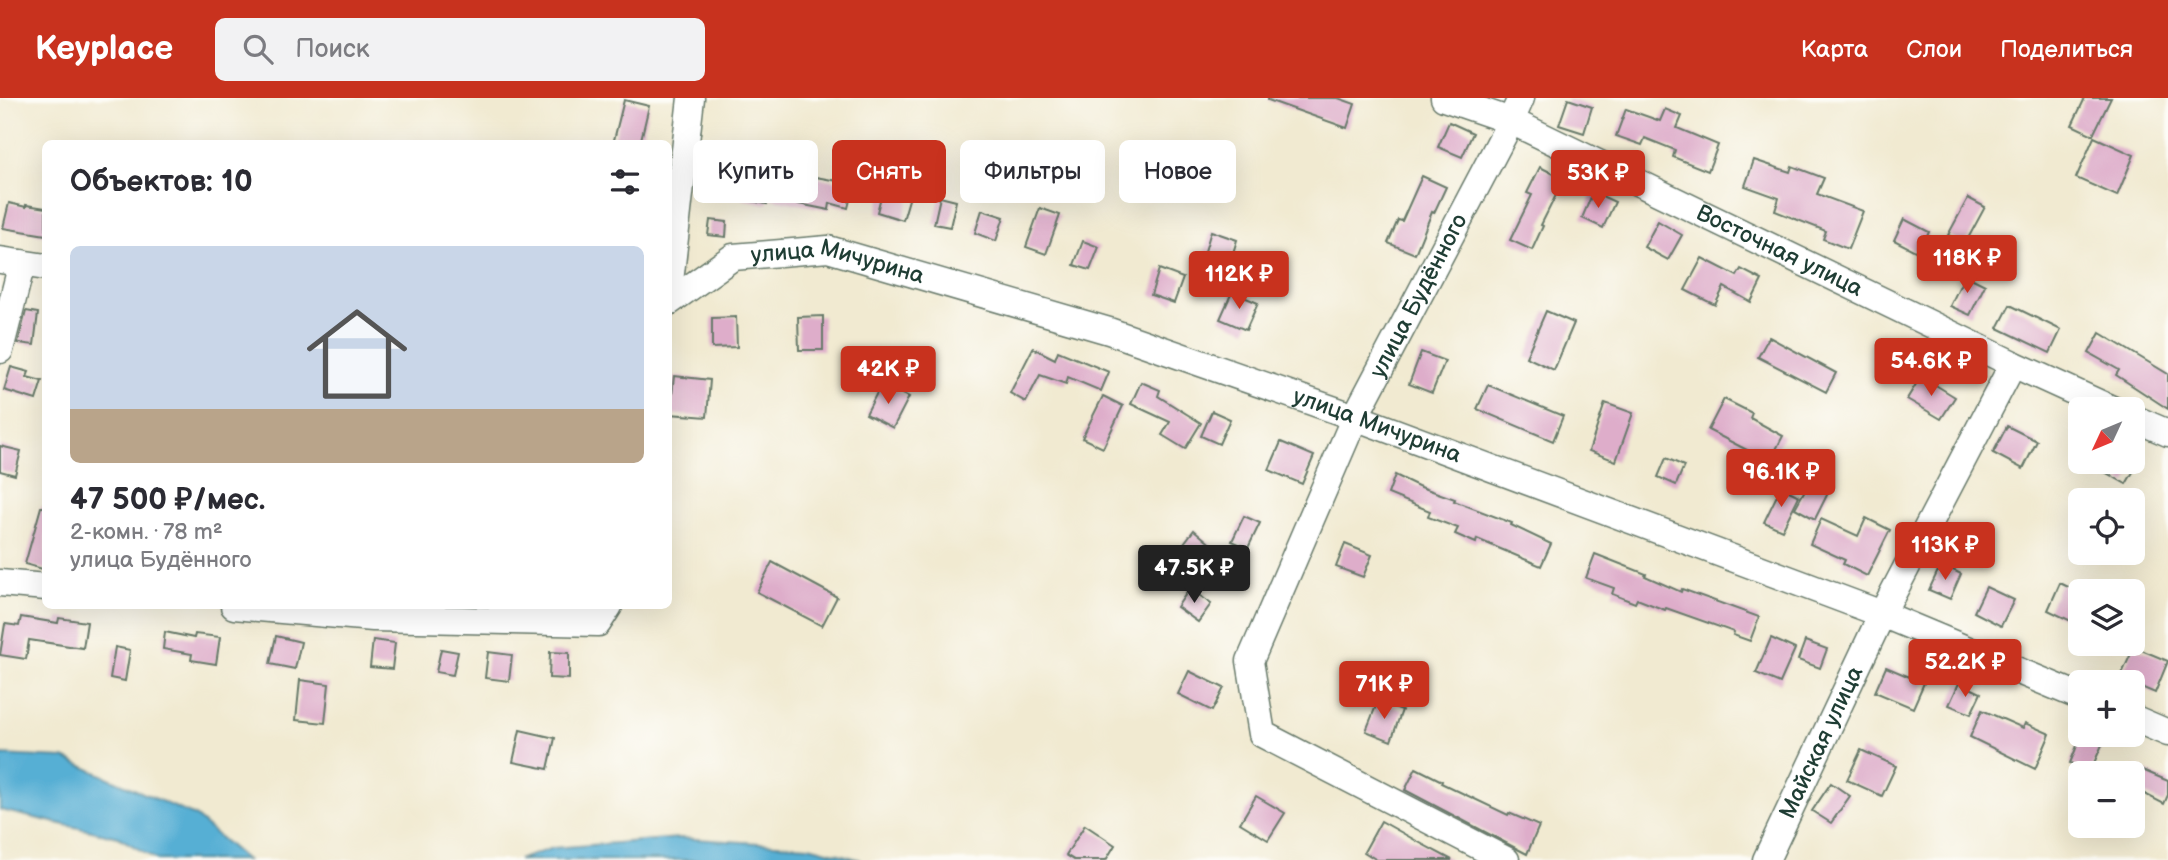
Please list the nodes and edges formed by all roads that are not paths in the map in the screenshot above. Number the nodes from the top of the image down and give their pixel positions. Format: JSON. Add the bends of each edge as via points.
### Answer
{"nodes":[{"id":1,"x":691,"y":98,"type":"edge"},
{"id":2,"x":1444,"y":98,"type":"edge"},
{"id":3,"x":1516,"y":109,"type":"edge"},
{"id":4,"x":22,"y":264,"type":"edge"},
{"id":5,"x":672,"y":266,"type":"edge"},
{"id":6,"x":672,"y":298,"type":"edge"},
{"id":7,"x":0,"y":350,"type":"edge"},
{"id":8,"x":2013,"y":364,"type":"junction"},
{"id":9,"x":2085,"y":397,"type":"edge"},
{"id":10,"x":1355,"y":417,"type":"junction"},
{"id":11,"x":2146,"y":424,"type":"edge"},
{"id":12,"x":2168,"y":433,"type":"edge"},
{"id":13,"x":0,"y":583,"type":"edge"},
{"id":14,"x":42,"y":587,"type":"edge"},
{"id":15,"x":269,"y":609,"type":"edge"},
{"id":16,"x":603,"y":614,"type":"edge"},
{"id":17,"x":1882,"y":614,"type":"junction"},
{"id":18,"x":2068,"y":691,"type":"edge"},
{"id":19,"x":2145,"y":723,"type":"edge"},
{"id":20,"x":2168,"y":733,"type":"edge"},
{"id":21,"x":1506,"y":860,"type":"edge"},
{"id":22,"x":1766,"y":860,"type":"edge"}],
"edges":[{"from":1,"to":5,"type":"street"},
{"from":2,"to":3,"type":"street","name":"Восточная улица"},
{"from":3,"to":8,"type":"street","name":"Восточная улица"},
{"from":3,"to":10,"type":"street","name":"улица Будённого"},
{"from":4,"to":7,"type":"street"},
{"from":6,"to":10,"type":"street","name":"улица Мичурина","via":[[733,257],[828,249],[1109,331]]},
{"from":8,"to":9,"type":"street","name":"Восточная улица"},
{"from":8,"to":17,"type":"street","name":"Майская улица"},
{"from":10,"to":17,"type":"street","name":"улица Мичурина"},
{"from":10,"to":21,"type":"street","name":"улица Будённого","via":[[1250,661],[1262,734]]},
{"from":11,"to":12,"type":"street"},
{"from":13,"to":14,"type":"street"},
{"from":15,"to":16,"type":"street","via":[[373,618]]},
{"from":17,"to":18,"type":"street","name":"улица Мичурина"},
{"from":17,"to":22,"type":"street","name":"Майская улица"},
{"from":19,"to":20,"type":"street"}]}
